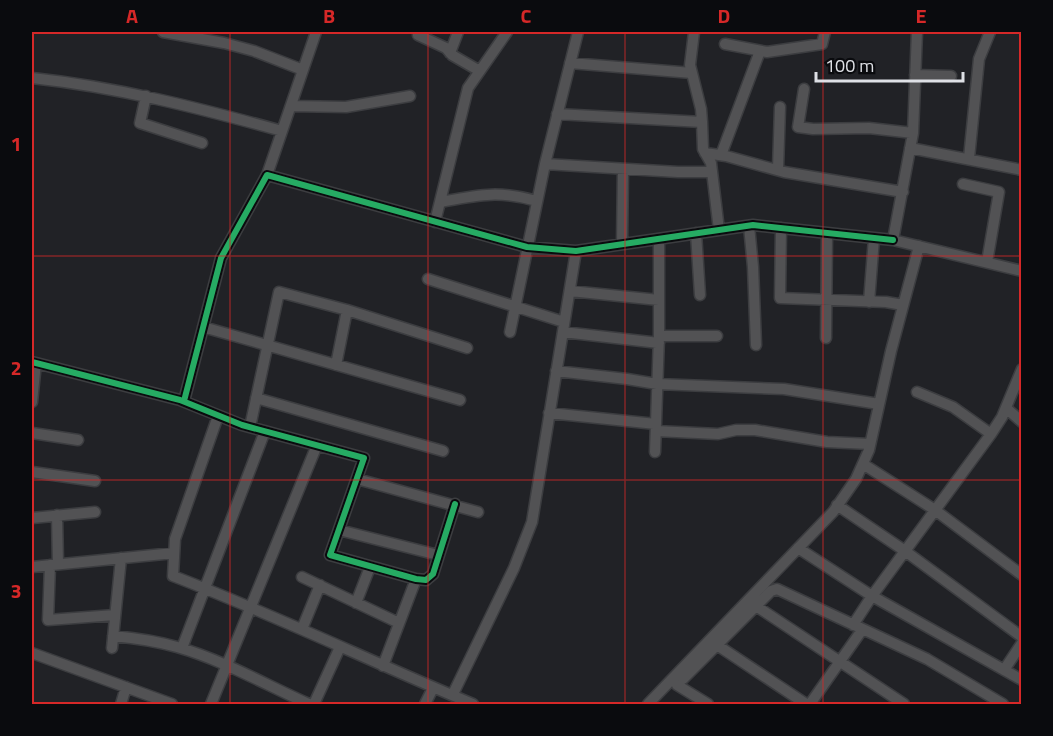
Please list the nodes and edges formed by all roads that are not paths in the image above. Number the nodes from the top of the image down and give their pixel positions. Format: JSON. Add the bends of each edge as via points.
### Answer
{"nodes":[{"id":1,"x":163,"y":32,"type":"edge"},
{"id":2,"x":316,"y":32,"type":"edge"},
{"id":3,"x":419,"y":32,"type":"edge"},
{"id":4,"x":458,"y":32,"type":"edge"},
{"id":5,"x":507,"y":32,"type":"edge"},
{"id":6,"x":578,"y":32,"type":"edge"},
{"id":7,"x":694,"y":32,"type":"edge"},
{"id":8,"x":825,"y":32,"type":"edge"},
{"id":9,"x":917,"y":32,"type":"edge"},
{"id":10,"x":990,"y":32,"type":"edge"},
{"id":11,"x":726,"y":44,"type":"dead end"},
{"id":12,"x":760,"y":51,"type":"junction"},
{"id":13,"x":450,"y":53,"type":"junction"},
{"id":14,"x":570,"y":63,"type":"junction"},
{"id":15,"x":303,"y":70,"type":"junction"},
{"id":16,"x":478,"y":70,"type":"junction"},
{"id":17,"x":692,"y":73,"type":"junction"},
{"id":18,"x":915,"y":75,"type":"junction"},
{"id":19,"x":951,"y":76,"type":"dead end"},
{"id":20,"x":32,"y":78,"type":"edge"},
{"id":21,"x":804,"y":89,"type":"dead end"},
{"id":22,"x":146,"y":96,"type":"junction"},
{"id":23,"x":410,"y":96,"type":"dead end"},
{"id":24,"x":291,"y":106,"type":"junction"},
{"id":25,"x":780,"y":107,"type":"dead end"},
{"id":26,"x":557,"y":114,"type":"junction"},
{"id":27,"x":702,"y":122,"type":"junction"},
{"id":28,"x":282,"y":131,"type":"junction"},
{"id":29,"x":913,"y":133,"type":"junction"},
{"id":30,"x":202,"y":143,"type":"dead end"},
{"id":31,"x":910,"y":148,"type":"junction"},
{"id":32,"x":705,"y":153,"type":"junction"},
{"id":33,"x":721,"y":155,"type":"junction"},
{"id":34,"x":969,"y":158,"type":"junction"},
{"id":35,"x":545,"y":164,"type":"junction"},
{"id":36,"x":623,"y":169,"type":"junction"},
{"id":37,"x":778,"y":169,"type":"junction"},
{"id":38,"x":1022,"y":170,"type":"edge"},
{"id":39,"x":712,"y":172,"type":"junction"},
{"id":40,"x":267,"y":175,"type":"junction"},
{"id":41,"x":963,"y":184,"type":"dead end"},
{"id":42,"x":903,"y":192,"type":"junction"},
{"id":43,"x":537,"y":201,"type":"junction"},
{"id":44,"x":440,"y":202,"type":"junction"},
{"id":45,"x":435,"y":222,"type":"junction"},
{"id":46,"x":749,"y":226,"type":"junction"},
{"id":47,"x":781,"y":228,"type":"junction"},
{"id":48,"x":719,"y":230,"type":"junction"},
{"id":49,"x":696,"y":233,"type":"junction"},
{"id":50,"x":827,"y":233,"type":"junction"},
{"id":51,"x":874,"y":238,"type":"junction"},
{"id":52,"x":659,"y":239,"type":"junction"},
{"id":53,"x":893,"y":240,"type":"junction"},
{"id":54,"x":622,"y":244,"type":"junction"},
{"id":55,"x":919,"y":246,"type":"junction"},
{"id":56,"x":528,"y":247,"type":"junction"},
{"id":57,"x":576,"y":251,"type":"junction"},
{"id":58,"x":987,"y":262,"type":"junction"},
{"id":59,"x":1022,"y":271,"type":"edge"},
{"id":60,"x":428,"y":279,"type":"dead end"},
{"id":61,"x":570,"y":291,"type":"junction"},
{"id":62,"x":700,"y":295,"type":"dead end"},
{"id":63,"x":659,"y":300,"type":"junction"},
{"id":64,"x":826,"y":300,"type":"junction"},
{"id":65,"x":868,"y":302,"type":"junction"},
{"id":66,"x":903,"y":305,"type":"junction"},
{"id":67,"x":516,"y":307,"type":"junction"},
{"id":68,"x":347,"y":310,"type":"junction"},
{"id":69,"x":203,"y":327,"type":"junction"},
{"id":70,"x":564,"y":327,"type":"junction"},
{"id":71,"x":510,"y":332,"type":"dead end"},
{"id":72,"x":717,"y":336,"type":"dead end"},
{"id":73,"x":826,"y":338,"type":"dead end"},
{"id":74,"x":659,"y":339,"type":"junction"},
{"id":75,"x":267,"y":345,"type":"junction"},
{"id":76,"x":756,"y":345,"type":"dead end"},
{"id":77,"x":467,"y":348,"type":"dead end"},
{"id":78,"x":34,"y":363,"type":"edge"},
{"id":79,"x":336,"y":365,"type":"junction"},
{"id":80,"x":1022,"y":369,"type":"edge"},
{"id":81,"x":556,"y":372,"type":"junction"},
{"id":82,"x":657,"y":384,"type":"junction"},
{"id":83,"x":917,"y":392,"type":"dead end"},
{"id":84,"x":256,"y":398,"type":"junction"},
{"id":85,"x":460,"y":400,"type":"dead end"},
{"id":86,"x":183,"y":401,"type":"junction"},
{"id":87,"x":32,"y":402,"type":"edge"},
{"id":88,"x":879,"y":404,"type":"junction"},
{"id":89,"x":1006,"y":408,"type":"junction"},
{"id":90,"x":549,"y":413,"type":"junction"},
{"id":91,"x":218,"y":416,"type":"junction"},
{"id":92,"x":1022,"y":422,"type":"edge"},
{"id":93,"x":250,"y":427,"type":"junction"},
{"id":94,"x":656,"y":427,"type":"junction"},
{"id":95,"x":265,"y":431,"type":"junction"},
{"id":96,"x":32,"y":433,"type":"edge"},
{"id":97,"x":991,"y":434,"type":"junction"},
{"id":98,"x":78,"y":440,"type":"dead end"},
{"id":99,"x":870,"y":444,"type":"junction"},
{"id":100,"x":317,"y":445,"type":"junction"},
{"id":101,"x":443,"y":451,"type":"dead end"},
{"id":102,"x":655,"y":452,"type":"dead end"},
{"id":103,"x":863,"y":464,"type":"junction"},
{"id":104,"x":32,"y":472,"type":"edge"},
{"id":105,"x":357,"y":479,"type":"junction"},
{"id":106,"x":95,"y":481,"type":"dead end"},
{"id":107,"x":455,"y":504,"type":"junction"},
{"id":108,"x":837,"y":505,"type":"junction"},
{"id":109,"x":935,"y":510,"type":"junction"},
{"id":110,"x":95,"y":512,"type":"dead end"},
{"id":111,"x":478,"y":512,"type":"dead end"},
{"id":112,"x":57,"y":515,"type":"junction"},
{"id":113,"x":32,"y":518,"type":"edge"},
{"id":114,"x":339,"y":530,"type":"junction"},
{"id":115,"x":798,"y":548,"type":"junction"},
{"id":116,"x":905,"y":551,"type":"junction"},
{"id":117,"x":174,"y":553,"type":"junction"},
{"id":118,"x":438,"y":555,"type":"junction"},
{"id":119,"x":121,"y":558,"type":"junction"},
{"id":120,"x":54,"y":564,"type":"junction"},
{"id":121,"x":32,"y":567,"type":"edge"},
{"id":122,"x":370,"y":567,"type":"junction"},
{"id":123,"x":1022,"y":575,"type":"edge"},
{"id":124,"x":302,"y":577,"type":"dead end"},
{"id":125,"x":416,"y":579,"type":"junction"},
{"id":126,"x":320,"y":585,"type":"junction"},
{"id":127,"x":205,"y":588,"type":"junction"},
{"id":128,"x":872,"y":596,"type":"junction"},
{"id":129,"x":356,"y":603,"type":"junction"},
{"id":130,"x":250,"y":606,"type":"junction"},
{"id":131,"x":756,"y":606,"type":"junction"},
{"id":132,"x":115,"y":615,"type":"junction"},
{"id":133,"x":399,"y":623,"type":"junction"},
{"id":134,"x":857,"y":628,"type":"junction"},
{"id":135,"x":302,"y":629,"type":"junction"},
{"id":136,"x":113,"y":636,"type":"junction"},
{"id":137,"x":1022,"y":637,"type":"edge"},
{"id":138,"x":1022,"y":643,"type":"edge"},
{"id":139,"x":717,"y":645,"type":"junction"},
{"id":140,"x":340,"y":647,"type":"junction"},
{"id":141,"x":112,"y":648,"type":"dead end"},
{"id":142,"x":182,"y":648,"type":"junction"},
{"id":143,"x":32,"y":653,"type":"edge"},
{"id":144,"x":841,"y":661,"type":"junction"},
{"id":145,"x":226,"y":666,"type":"junction"},
{"id":146,"x":383,"y":666,"type":"junction"},
{"id":147,"x":1004,"y":670,"type":"junction"},
{"id":148,"x":1022,"y":680,"type":"edge"},
{"id":149,"x":677,"y":685,"type":"junction"},
{"id":150,"x":126,"y":687,"type":"junction"},
{"id":151,"x":433,"y":688,"type":"junction"},
{"id":152,"x":453,"y":694,"type":"dead end"},
{"id":153,"x":1002,"y":704,"type":"edge"},
{"id":154,"x":121,"y":705,"type":"edge"},
{"id":155,"x":172,"y":705,"type":"edge"},
{"id":156,"x":211,"y":705,"type":"edge"},
{"id":157,"x":309,"y":705,"type":"edge"},
{"id":158,"x":314,"y":705,"type":"edge"},
{"id":159,"x":425,"y":705,"type":"edge"},
{"id":160,"x":473,"y":705,"type":"edge"},
{"id":161,"x":648,"y":705,"type":"edge"},
{"id":162,"x":657,"y":705,"type":"edge"},
{"id":163,"x":708,"y":705,"type":"edge"},
{"id":164,"x":806,"y":705,"type":"edge"},
{"id":165,"x":810,"y":705,"type":"edge"},
{"id":166,"x":904,"y":705,"type":"edge"}],
"edges":[{"from":1,"to":15,"type":"street","via":[[254,51]]},
{"from":2,"to":15,"type":"street"},
{"from":3,"to":13,"type":"street","via":[[422,38]]},
{"from":4,"to":13,"type":"street"},
{"from":5,"to":16,"type":"street"},
{"from":6,"to":14,"type":"street"},
{"from":7,"to":17,"type":"street"},
{"from":8,"to":12,"type":"street","via":[[822,44]]},
{"from":9,"to":18,"type":"street"},
{"from":10,"to":34,"type":"street","via":[[980,52]]},
{"from":11,"to":12,"type":"street"},
{"from":12,"to":33,"type":"street"},
{"from":13,"to":16,"type":"street"},
{"from":14,"to":17,"type":"street"},
{"from":14,"to":26,"type":"street"},
{"from":15,"to":24,"type":"street"},
{"from":16,"to":44,"type":"street","via":[[468,88]]},
{"from":17,"to":27,"type":"street"},
{"from":18,"to":19,"type":"street"},
{"from":18,"to":29,"type":"street"},
{"from":20,"to":22,"type":"street"},
{"from":21,"to":29,"type":"street","via":[[798,127]]},
{"from":22,"to":28,"type":"street"},
{"from":22,"to":30,"type":"street","via":[[140,123]]},
{"from":23,"to":24,"type":"street","via":[[346,107]]},
{"from":24,"to":28,"type":"street"},
{"from":25,"to":37,"type":"street"},
{"from":26,"to":27,"type":"street"},
{"from":26,"to":35,"type":"street"},
{"from":27,"to":32,"type":"street"},
{"from":28,"to":40,"type":"street"},
{"from":29,"to":31,"type":"street"},
{"from":31,"to":34,"type":"street"},
{"from":31,"to":42,"type":"street"},
{"from":32,"to":33,"type":"street"},
{"from":32,"to":39,"type":"street"},
{"from":33,"to":37,"type":"street"},
{"from":34,"to":38,"type":"street"},
{"from":35,"to":36,"type":"street"},
{"from":35,"to":43,"type":"street"},
{"from":36,"to":39,"type":"street"},
{"from":36,"to":54,"type":"street"},
{"from":37,"to":42,"type":"street"},
{"from":39,"to":48,"type":"street"},
{"from":40,"to":45,"type":"street"},
{"from":40,"to":69,"type":"street","via":[[221,258]]},
{"from":41,"to":58,"type":"street","via":[[999,192]]},
{"from":42,"to":53,"type":"street"},
{"from":43,"to":44,"type":"street","via":[[490,193]]},
{"from":43,"to":56,"type":"street"},
{"from":44,"to":45,"type":"street"},
{"from":45,"to":56,"type":"street"},
{"from":46,"to":47,"type":"street"},
{"from":46,"to":48,"type":"street"},
{"from":46,"to":76,"type":"street"},
{"from":47,"to":50,"type":"street"},
{"from":47,"to":64,"type":"street","via":[[780,298]]},
{"from":48,"to":49,"type":"street"},
{"from":49,"to":52,"type":"street"},
{"from":49,"to":62,"type":"street"},
{"from":50,"to":51,"type":"street"},
{"from":50,"to":64,"type":"street"},
{"from":51,"to":53,"type":"street"},
{"from":51,"to":65,"type":"street"},
{"from":52,"to":54,"type":"street"},
{"from":52,"to":63,"type":"street"},
{"from":53,"to":55,"type":"street"},
{"from":54,"to":57,"type":"street"},
{"from":55,"to":58,"type":"street"},
{"from":55,"to":66,"type":"street"},
{"from":56,"to":57,"type":"street"},
{"from":56,"to":67,"type":"street"},
{"from":57,"to":61,"type":"street"},
{"from":58,"to":59,"type":"street"},
{"from":60,"to":67,"type":"street"},
{"from":61,"to":63,"type":"street"},
{"from":61,"to":70,"type":"street"},
{"from":63,"to":74,"type":"street"},
{"from":64,"to":65,"type":"street"},
{"from":64,"to":73,"type":"street"},
{"from":65,"to":66,"type":"street"},
{"from":66,"to":88,"type":"street"},
{"from":67,"to":70,"type":"street"},
{"from":67,"to":71,"type":"street"},
{"from":68,"to":75,"type":"street","via":[[279,292]]},
{"from":68,"to":77,"type":"street"},
{"from":68,"to":79,"type":"street"},
{"from":69,"to":75,"type":"street"},
{"from":69,"to":86,"type":"street"},
{"from":70,"to":74,"type":"street"},
{"from":70,"to":81,"type":"street"},
{"from":72,"to":74,"type":"street"},
{"from":74,"to":82,"type":"street"},
{"from":75,"to":79,"type":"street"},
{"from":75,"to":84,"type":"street"},
{"from":78,"to":86,"type":"street"},
{"from":78,"to":87,"type":"street"},
{"from":79,"to":85,"type":"street"},
{"from":80,"to":89,"type":"street"},
{"from":81,"to":82,"type":"street"},
{"from":81,"to":90,"type":"street"},
{"from":82,"to":88,"type":"street","via":[[784,389]]},
{"from":82,"to":94,"type":"street"},
{"from":83,"to":97,"type":"street","via":[[953,407]]},
{"from":84,"to":93,"type":"street"},
{"from":84,"to":101,"type":"street"},
{"from":86,"to":91,"type":"street"},
{"from":88,"to":99,"type":"street"},
{"from":89,"to":92,"type":"street"},
{"from":89,"to":97,"type":"street"},
{"from":90,"to":94,"type":"street"},
{"from":90,"to":152,"type":"street","via":[[532,522]]},
{"from":91,"to":93,"type":"street"},
{"from":91,"to":117,"type":"street","via":[[182,514]]},
{"from":93,"to":95,"type":"street"},
{"from":94,"to":99,"type":"street","via":[[718,434],[755,430],[827,442]]},
{"from":94,"to":102,"type":"street"},
{"from":95,"to":100,"type":"street"},
{"from":95,"to":127,"type":"street"},
{"from":96,"to":98,"type":"street"},
{"from":97,"to":109,"type":"street"},
{"from":99,"to":103,"type":"street"},
{"from":100,"to":105,"type":"street","via":[[364,458]]},
{"from":100,"to":130,"type":"street"},
{"from":103,"to":108,"type":"street"},
{"from":103,"to":109,"type":"street"},
{"from":104,"to":106,"type":"street"},
{"from":105,"to":107,"type":"street"},
{"from":105,"to":114,"type":"street"},
{"from":107,"to":111,"type":"street"},
{"from":107,"to":118,"type":"street"},
{"from":108,"to":115,"type":"street"},
{"from":108,"to":116,"type":"street"},
{"from":109,"to":116,"type":"street"},
{"from":109,"to":123,"type":"street"},
{"from":110,"to":112,"type":"street"},
{"from":112,"to":113,"type":"street"},
{"from":112,"to":120,"type":"street"},
{"from":114,"to":118,"type":"street"},
{"from":114,"to":122,"type":"street","via":[[330,555]]},
{"from":115,"to":128,"type":"street"},
{"from":115,"to":161,"type":"street"},
{"from":116,"to":128,"type":"street"},
{"from":116,"to":137,"type":"street"},
{"from":117,"to":119,"type":"street"},
{"from":117,"to":127,"type":"street","via":[[173,576]]},
{"from":118,"to":125,"type":"street","via":[[433,574],[426,580]]},
{"from":119,"to":120,"type":"street"},
{"from":119,"to":132,"type":"street"},
{"from":120,"to":121,"type":"street"},
{"from":120,"to":132,"type":"street","via":[[48,620]]},
{"from":122,"to":125,"type":"street"},
{"from":122,"to":129,"type":"street"},
{"from":124,"to":126,"type":"street"},
{"from":125,"to":133,"type":"street"},
{"from":126,"to":129,"type":"street"},
{"from":126,"to":135,"type":"street"},
{"from":127,"to":130,"type":"street"},
{"from":127,"to":142,"type":"street"},
{"from":128,"to":134,"type":"street"},
{"from":128,"to":147,"type":"street"},
{"from":129,"to":133,"type":"street"},
{"from":130,"to":135,"type":"street"},
{"from":130,"to":145,"type":"street"},
{"from":131,"to":134,"type":"street","via":[[777,589]]},
{"from":131,"to":139,"type":"street"},
{"from":131,"to":144,"type":"street"},
{"from":132,"to":136,"type":"street"},
{"from":133,"to":146,"type":"street"},
{"from":134,"to":144,"type":"street"},
{"from":134,"to":153,"type":"street","via":[[927,659]]},
{"from":135,"to":140,"type":"street"},
{"from":136,"to":141,"type":"street"},
{"from":136,"to":142,"type":"street"},
{"from":138,"to":147,"type":"street"},
{"from":139,"to":149,"type":"street"},
{"from":139,"to":164,"type":"street"},
{"from":140,"to":146,"type":"street"},
{"from":140,"to":158,"type":"street"},
{"from":142,"to":145,"type":"street"},
{"from":143,"to":150,"type":"street"},
{"from":144,"to":165,"type":"street"},
{"from":144,"to":166,"type":"street"},
{"from":145,"to":156,"type":"street"},
{"from":145,"to":157,"type":"street"},
{"from":146,"to":151,"type":"street"},
{"from":147,"to":148,"type":"street"},
{"from":149,"to":162,"type":"street"},
{"from":149,"to":163,"type":"street"},
{"from":150,"to":154,"type":"street"},
{"from":150,"to":155,"type":"street"},
{"from":151,"to":159,"type":"street"},
{"from":151,"to":160,"type":"street"}]}
